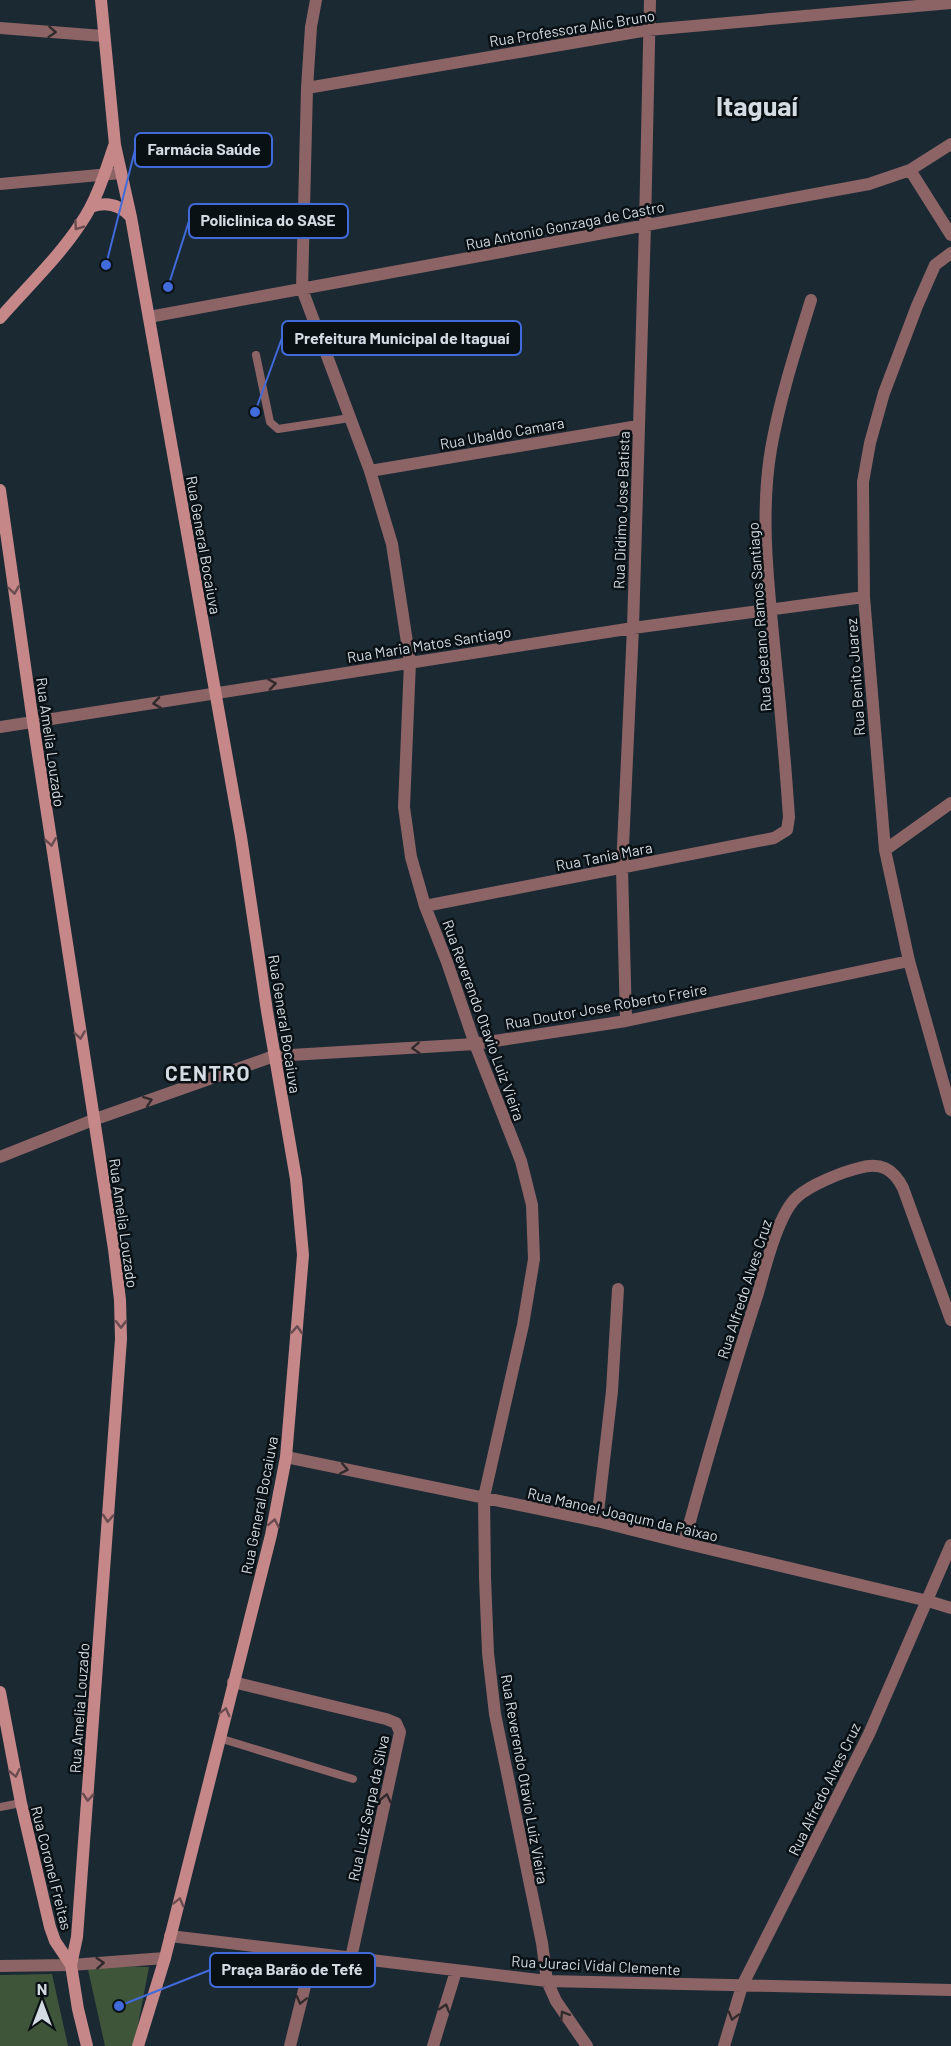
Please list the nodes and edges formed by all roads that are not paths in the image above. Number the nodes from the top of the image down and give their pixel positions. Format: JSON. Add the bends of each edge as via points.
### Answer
{"nodes":[{"id":1,"x":101,"y":0,"type":"edge"},
{"id":2,"x":316,"y":0,"type":"edge"},
{"id":3,"x":650,"y":0,"type":"edge"},
{"id":4,"x":951,"y":3,"type":"edge"},
{"id":5,"x":0,"y":28,"type":"edge"},
{"id":6,"x":648,"y":30,"type":"junction"},
{"id":7,"x":103,"y":36,"type":"junction"},
{"id":8,"x":307,"y":88,"type":"junction"},
{"id":9,"x":951,"y":144,"type":"edge"},
{"id":10,"x":115,"y":145,"type":"junction"},
{"id":11,"x":910,"y":170,"type":"junction"},
{"id":12,"x":121,"y":172,"type":"junction"},
{"id":13,"x":104,"y":174,"type":"junction"},
{"id":14,"x":0,"y":184,"type":"edge"},
{"id":15,"x":91,"y":207,"type":"junction"},
{"id":16,"x":132,"y":217,"type":"junction"},
{"id":17,"x":645,"y":225,"type":"junction"},
{"id":18,"x":951,"y":235,"type":"edge"},
{"id":19,"x":951,"y":253,"type":"edge"},
{"id":20,"x":302,"y":289,"type":"junction"},
{"id":21,"x":811,"y":300,"type":"dead end"},
{"id":22,"x":149,"y":317,"type":"junction"},
{"id":23,"x":0,"y":318,"type":"edge"},
{"id":24,"x":256,"y":355,"type":"dead end"},
{"id":25,"x":350,"y":418,"type":"junction"},
{"id":26,"x":639,"y":426,"type":"junction"},
{"id":27,"x":370,"y":471,"type":"junction"},
{"id":28,"x":0,"y":490,"type":"edge"},
{"id":29,"x":864,"y":597,"type":"junction"},
{"id":30,"x":771,"y":608,"type":"junction"},
{"id":31,"x":633,"y":628,"type":"junction"},
{"id":32,"x":410,"y":662,"type":"junction"},
{"id":33,"x":215,"y":693,"type":"junction"},
{"id":34,"x":33,"y":722,"type":"junction"},
{"id":35,"x":0,"y":727,"type":"edge"},
{"id":36,"x":951,"y":803,"type":"edge"},
{"id":37,"x":787,"y":830,"type":"joint"},
{"id":38,"x":885,"y":850,"type":"junction"},
{"id":39,"x":622,"y":868,"type":"junction"},
{"id":40,"x":425,"y":906,"type":"junction"},
{"id":41,"x":909,"y":961,"type":"junction"},
{"id":42,"x":626,"y":1022,"type":"junction"},
{"id":43,"x":475,"y":1044,"type":"junction"},
{"id":44,"x":274,"y":1056,"type":"junction"},
{"id":45,"x":951,"y":1110,"type":"edge"},
{"id":46,"x":93,"y":1120,"type":"junction"},
{"id":47,"x":0,"y":1157,"type":"edge"},
{"id":48,"x":618,"y":1289,"type":"dead end"},
{"id":49,"x":951,"y":1320,"type":"edge"},
{"id":50,"x":286,"y":1457,"type":"junction"},
{"id":51,"x":484,"y":1497,"type":"junction"},
{"id":52,"x":597,"y":1521,"type":"junction"},
{"id":53,"x":684,"y":1543,"type":"junction"},
{"id":54,"x":951,"y":1545,"type":"edge"},
{"id":55,"x":928,"y":1601,"type":"junction"},
{"id":56,"x":951,"y":1608,"type":"edge"},
{"id":57,"x":233,"y":1682,"type":"junction"},
{"id":58,"x":0,"y":1692,"type":"edge"},
{"id":59,"x":2,"y":1716,"type":"edge"},
{"id":60,"x":219,"y":1738,"type":"junction"},
{"id":61,"x":353,"y":1779,"type":"dead end"},
{"id":62,"x":21,"y":1803,"type":"junction"},
{"id":63,"x":0,"y":1807,"type":"edge"},
{"id":64,"x":170,"y":1936,"type":"junction"},
{"id":65,"x":313,"y":1953,"type":"junction"},
{"id":66,"x":165,"y":1958,"type":"junction"},
{"id":67,"x":351,"y":1958,"type":"junction"},
{"id":68,"x":71,"y":1965,"type":"junction"},
{"id":69,"x":0,"y":1966,"type":"edge"},
{"id":70,"x":456,"y":1971,"type":"junction"},
{"id":71,"x":547,"y":1981,"type":"junction"},
{"id":72,"x":742,"y":1986,"type":"junction"},
{"id":73,"x":951,"y":1990,"type":"edge"},
{"id":74,"x":87,"y":2046,"type":"edge"},
{"id":75,"x":138,"y":2046,"type":"edge"},
{"id":76,"x":290,"y":2046,"type":"edge"},
{"id":77,"x":433,"y":2046,"type":"edge"},
{"id":78,"x":586,"y":2046,"type":"edge"},
{"id":79,"x":724,"y":2046,"type":"edge"}],
"edges":[{"from":1,"to":7,"type":"main road","name":"Rua General Bocaiuva"},
{"from":2,"to":8,"type":"street","name":"Rua Reverendo Otavio Luiz Vieira"},
{"from":3,"to":6,"type":"street","name":"Rua Didimo Jose Batista"},
{"from":4,"to":6,"type":"street","name":"Rua Professora Alic Bruno"},
{"from":5,"to":7,"type":"street","one_way":true},
{"from":6,"to":8,"type":"street","name":"Rua Professora Alic Bruno"},
{"from":6,"to":17,"type":"street","name":"Rua Didimo Jose Batista"},
{"from":7,"to":10,"type":"main road","name":"Rua General Bocaiuva"},
{"from":8,"to":20,"type":"street","name":"Rua Reverendo Otavio Luiz Vieira"},
{"from":9,"to":11,"type":"street"},
{"from":10,"to":12,"type":"main road","name":"Rua General Bocaiuva"},
{"from":10,"to":13,"type":"main road"},
{"from":11,"to":17,"type":"street","name":"Rua Antonio Gonzaga de Castro","via":[[868,183]]},
{"from":11,"to":18,"type":"street"},
{"from":12,"to":13,"type":"street"},
{"from":12,"to":16,"type":"main road","name":"Rua General Bocaiuva"},
{"from":13,"to":14,"type":"street"},
{"from":13,"to":15,"type":"main road"},
{"from":15,"to":16,"type":"main road","via":[[118,206]]},
{"from":15,"to":23,"type":"main road","one_way":true,"via":[[67,243]]},
{"from":16,"to":22,"type":"main road","name":"Rua General Bocaiuva"},
{"from":17,"to":20,"type":"street","name":"Rua Antonio Gonzaga de Castro"},
{"from":17,"to":26,"type":"street","name":"Rua Didimo Jose Batista"},
{"from":19,"to":29,"type":"street","name":"Rua Benito Juarez","via":[[935,265],[917,306],[870,443],[862,482]]},
{"from":20,"to":22,"type":"street","name":"Rua Antonio Gonzaga de Castro"},
{"from":20,"to":25,"type":"street","name":"Rua Reverendo Otavio Luiz Vieira"},
{"from":21,"to":30,"type":"street","name":"Rua Caetano Ramos Santiago","via":[[771,450],[765,532]]},
{"from":22,"to":33,"type":"main road","name":"Rua General Bocaiuva"},
{"from":24,"to":25,"type":"lane","via":[[270,422],[278,429]]},
{"from":25,"to":27,"type":"street","name":"Rua Reverendo Otavio Luiz Vieira"},
{"from":26,"to":27,"type":"street","name":"Rua Ubaldo Camara"},
{"from":26,"to":31,"type":"street","name":"Rua Didimo Jose Batista"},
{"from":27,"to":32,"type":"street","name":"Rua Reverendo Otavio Luiz Vieira","via":[[392,543]]},
{"from":28,"to":34,"type":"main road","name":"Rua Amelia Louzado","one_way":true},
{"from":29,"to":30,"type":"street","name":"Rua Maria Matos Santiago"},
{"from":29,"to":38,"type":"street","name":"Rua Benito Juarez"},
{"from":30,"to":31,"type":"street","name":"Rua Maria Matos Santiago"},
{"from":30,"to":37,"type":"street","name":"Rua Caetano Ramos Santiago","via":[[784,737]]},
{"from":31,"to":32,"type":"street","name":"Rua Maria Matos Santiago"},
{"from":31,"to":39,"type":"street","name":"Rua Didimo Jose Batista"},
{"from":33,"to":32,"type":"street","name":"Rua Maria Matos Santiago","one_way":true},
{"from":32,"to":40,"type":"street","name":"Rua Reverendo Otavio Luiz Vieira","via":[[404,807],[411,857]]},
{"from":33,"to":34,"type":"street","name":"Rua Maria Matos Santiago","one_way":true},
{"from":33,"to":44,"type":"main road","name":"Rua General Bocaiuva"},
{"from":34,"to":35,"type":"street","name":"Rua Maria Matos Santiago"},
{"from":34,"to":46,"type":"main road","name":"Rua Amelia Louzado","one_way":true},
{"from":36,"to":38,"type":"street"},
{"from":37,"to":39,"type":"street","name":"Rua Tania Mara","via":[[774,838]]},
{"from":38,"to":41,"type":"street","name":"Rua Benito Juarez"},
{"from":39,"to":40,"type":"street","name":"Rua Tania Mara"},
{"from":39,"to":42,"type":"street","name":"Rua Didimo Jose Batista"},
{"from":40,"to":43,"type":"street","name":"Rua Reverendo Otavio Luiz Vieira"},
{"from":41,"to":42,"type":"street","name":"Rua Doutor Jose Roberto Freire"},
{"from":41,"to":45,"type":"street","name":"Rua Benito Juarez"},
{"from":42,"to":43,"type":"street","name":"Rua Doutor Jose Roberto Freire"},
{"from":43,"to":44,"type":"street","name":"Rua Doutor Jose Roberto Freire","one_way":true},
{"from":43,"to":51,"type":"street","name":"Rua Reverendo Otavio Luiz Vieira","via":[[521,1161],[532,1204],[534,1259],[524,1325]]},
{"from":46,"to":44,"type":"street","name":"Rua Doutor Jose Roberto Freire","one_way":true},
{"from":50,"to":44,"type":"main road","name":"Rua General Bocaiuva","one_way":true,"via":[[303,1255],[296,1179]]},
{"from":46,"to":47,"type":"street","name":"Rua Doutor Jose Roberto Freire"},
{"from":46,"to":68,"type":"main road","name":"Rua Amelia Louzado","one_way":true,"via":[[114,1248],[121,1339],[77,1937]]},
{"from":48,"to":52,"type":"street","via":[[612,1391]]},
{"from":49,"to":53,"type":"street","name":"Rua Alfredo Alves Cruz","via":[[903,1188],[884,1166],[858,1168],[796,1197],[784,1214],[773,1245]]},
{"from":50,"to":51,"type":"street","name":"Rua Manoel Joaqum da Paixao","one_way":true},
{"from":57,"to":50,"type":"main road","name":"Rua General Bocaiuva","one_way":true,"via":[[271,1534]]},
{"from":51,"to":52,"type":"street","name":"Rua Manoel Joaqum da Paixao"},
{"from":51,"to":71,"type":"street","name":"Rua Reverendo Otavio Luiz Vieira","via":[[488,1642],[495,1714]]},
{"from":52,"to":53,"type":"street","name":"Rua Manoel Joaqum da Paixao"},
{"from":53,"to":55,"type":"street","name":"Rua Manoel Joaqum da Paixao"},
{"from":54,"to":55,"type":"street","name":"Rua Alfredo Alves Cruz"},
{"from":55,"to":56,"type":"street","name":"Rua Manoel Joaqum da Paixao"},
{"from":55,"to":72,"type":"street","name":"Rua Alfredo Alves Cruz","via":[[868,1734]]},
{"from":60,"to":57,"type":"main road","name":"Rua General Bocaiuva","one_way":true},
{"from":67,"to":57,"type":"street","name":"Rua Luiz Serpa da Silva","one_way":true,"via":[[400,1732],[396,1723],[386,1719]]},
{"from":58,"to":59,"type":"main road","name":"Rua Coronel Freitas"},
{"from":59,"to":62,"type":"main road","name":"Rua Coronel Freitas","one_way":true},
{"from":60,"to":61,"type":"lane"},
{"from":64,"to":60,"type":"main road","name":"Rua General Bocaiuva","one_way":true},
{"from":62,"to":63,"type":"lane"},
{"from":62,"to":68,"type":"main road","name":"Rua Coronel Freitas","via":[[50,1927]]},
{"from":64,"to":65,"type":"street","name":"Rua Juraci Vidal Clemente"},
{"from":64,"to":66,"type":"main road","name":"Rua General Bocaiuva"},
{"from":65,"to":67,"type":"street","name":"Rua Juraci Vidal Clemente"},
{"from":65,"to":76,"type":"street","one_way":true},
{"from":68,"to":66,"type":"street","one_way":true},
{"from":66,"to":75,"type":"main road","name":"Rua General Bocaiuva"},
{"from":67,"to":70,"type":"street","name":"Rua Juraci Vidal Clemente"},
{"from":68,"to":69,"type":"street"},
{"from":68,"to":74,"type":"main road","name":"Rua Coronel Freitas"},
{"from":70,"to":71,"type":"street","name":"Rua Juraci Vidal Clemente"},
{"from":77,"to":70,"type":"street","one_way":true},
{"from":71,"to":72,"type":"street","name":"Rua Juraci Vidal Clemente"},
{"from":78,"to":71,"type":"street","name":"Rua Reverendo Otavio Luiz Vieira","one_way":true,"via":[[555,2001]]},
{"from":72,"to":73,"type":"street","name":"Rua Juraci Vidal Clemente"},
{"from":72,"to":79,"type":"street","name":"Rua Alfredo Alves Cruz","one_way":true}]}
